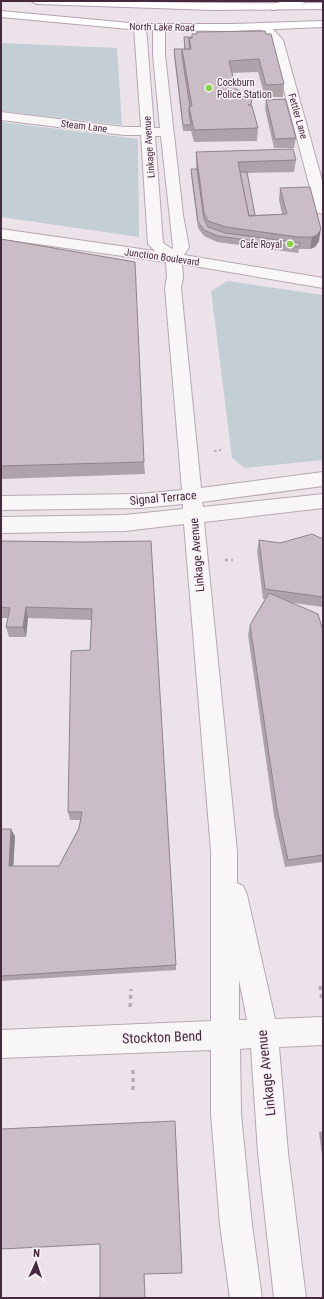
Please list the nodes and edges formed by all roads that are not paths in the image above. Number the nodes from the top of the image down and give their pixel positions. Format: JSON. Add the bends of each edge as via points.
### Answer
{"nodes":[{"id":1,"x":37,"y":1,"type":"edge"},
{"id":2,"x":299,"y":1,"type":"edge"},
{"id":3,"x":323,"y":6,"type":"edge"},
{"id":4,"x":273,"y":7,"type":"junction"},
{"id":5,"x":1,"y":14,"type":"edge"},
{"id":6,"x":323,"y":24,"type":"edge"},
{"id":7,"x":1,"y":25,"type":"edge"},
{"id":8,"x":104,"y":25,"type":"junction"},
{"id":9,"x":140,"y":27,"type":"junction"},
{"id":10,"x":265,"y":27,"type":"junction"},
{"id":11,"x":159,"y":28,"type":"junction"},
{"id":12,"x":1,"y":116,"type":"edge"},
{"id":13,"x":148,"y":132,"type":"junction"},
{"id":14,"x":167,"y":132,"type":"junction"},
{"id":15,"x":323,"y":210,"type":"edge"},
{"id":16,"x":1,"y":221,"type":"edge"},
{"id":17,"x":1,"y":234,"type":"edge"},
{"id":18,"x":156,"y":244,"type":"junction"},
{"id":19,"x":177,"y":253,"type":"junction"},
{"id":20,"x":323,"y":269,"type":"edge"},
{"id":21,"x":323,"y":283,"type":"edge"},
{"id":22,"x":323,"y":478,"type":"edge"},
{"id":23,"x":192,"y":496,"type":"junction"},
{"id":24,"x":323,"y":501,"type":"edge"},
{"id":25,"x":1,"y":503,"type":"edge"},
{"id":26,"x":193,"y":516,"type":"junction"},
{"id":27,"x":1,"y":525,"type":"edge"},
{"id":28,"x":224,"y":851,"type":"junction"},
{"id":29,"x":323,"y":1031,"type":"edge"},
{"id":30,"x":264,"y":1033,"type":"junction"},
{"id":31,"x":226,"y":1034,"type":"junction"},
{"id":32,"x":1,"y":1044,"type":"edge"},
{"id":33,"x":246,"y":1298,"type":"edge"},
{"id":34,"x":290,"y":1298,"type":"edge"}],
"edges":[{"from":1,"to":4,"type":"main road","name":"North Lake Road","via":[[153,6]]},
{"from":2,"to":4,"type":"main road"},
{"from":3,"to":4,"type":"main road","name":"North Lake Road"},
{"from":5,"to":8,"type":"main road","name":"North Lake Road"},
{"from":6,"to":10,"type":"main road","name":"North Lake Road"},
{"from":7,"to":8,"type":"main road","via":[[36,28]]},
{"from":8,"to":9,"type":"main road","name":"North Lake Road"},
{"from":9,"to":11,"type":"main road","name":"North Lake Road"},
{"from":9,"to":13,"type":"street","name":"Linkage Avenue"},
{"from":10,"to":11,"type":"main road","name":"North Lake Road"},
{"from":10,"to":15,"type":"street","name":"Fettler Lane","via":[[277,40]]},
{"from":11,"to":14,"type":"street","name":"Linkage Avenue"},
{"from":12,"to":13,"type":"street","name":"Steam Lane","via":[[120,131]]},
{"from":13,"to":14,"type":"street","name":"Steam Lane"},
{"from":13,"to":18,"type":"street","name":"Linkage Avenue"},
{"from":14,"to":19,"type":"street","name":"Linkage Avenue","via":[[176,215]]},
{"from":16,"to":18,"type":"street","name":"Junction Boulevard"},
{"from":17,"to":19,"type":"street","name":"Junction Boulevard"},
{"from":18,"to":19,"type":"street","name":"Junction Boulevard"},
{"from":19,"to":20,"type":"street","name":"Junction Boulevard","via":[[208,250]]},
{"from":19,"to":21,"type":"street","name":"Junction Boulevard"},
{"from":19,"to":23,"type":"street","name":"Linkage Avenue","via":[[173,288]]},
{"from":22,"to":23,"type":"street","name":"Signal Terrace"},
{"from":23,"to":25,"type":"street","name":"Signal Terrace","via":[[116,502]]},
{"from":23,"to":26,"type":"street","name":"Linkage Avenue"},
{"from":24,"to":26,"type":"street","name":"Signal Terrace"},
{"from":26,"to":27,"type":"street","name":"Signal Terrace","via":[[99,524]]},
{"from":26,"to":28,"type":"street","name":"Linkage Avenue"},
{"from":28,"to":30,"type":"street","name":"Linkage Avenue"},
{"from":28,"to":31,"type":"street","name":"Linkage Avenue"},
{"from":29,"to":30,"type":"street","name":"Stockton Bend"},
{"from":30,"to":31,"type":"street","name":"Stockton Bend"},
{"from":30,"to":34,"type":"street","name":"Linkage Avenue"},
{"from":31,"to":32,"type":"street","name":"Stockton Bend"},
{"from":31,"to":33,"type":"street","name":"Linkage Avenue","via":[[226,1114],[236,1225]]}]}
